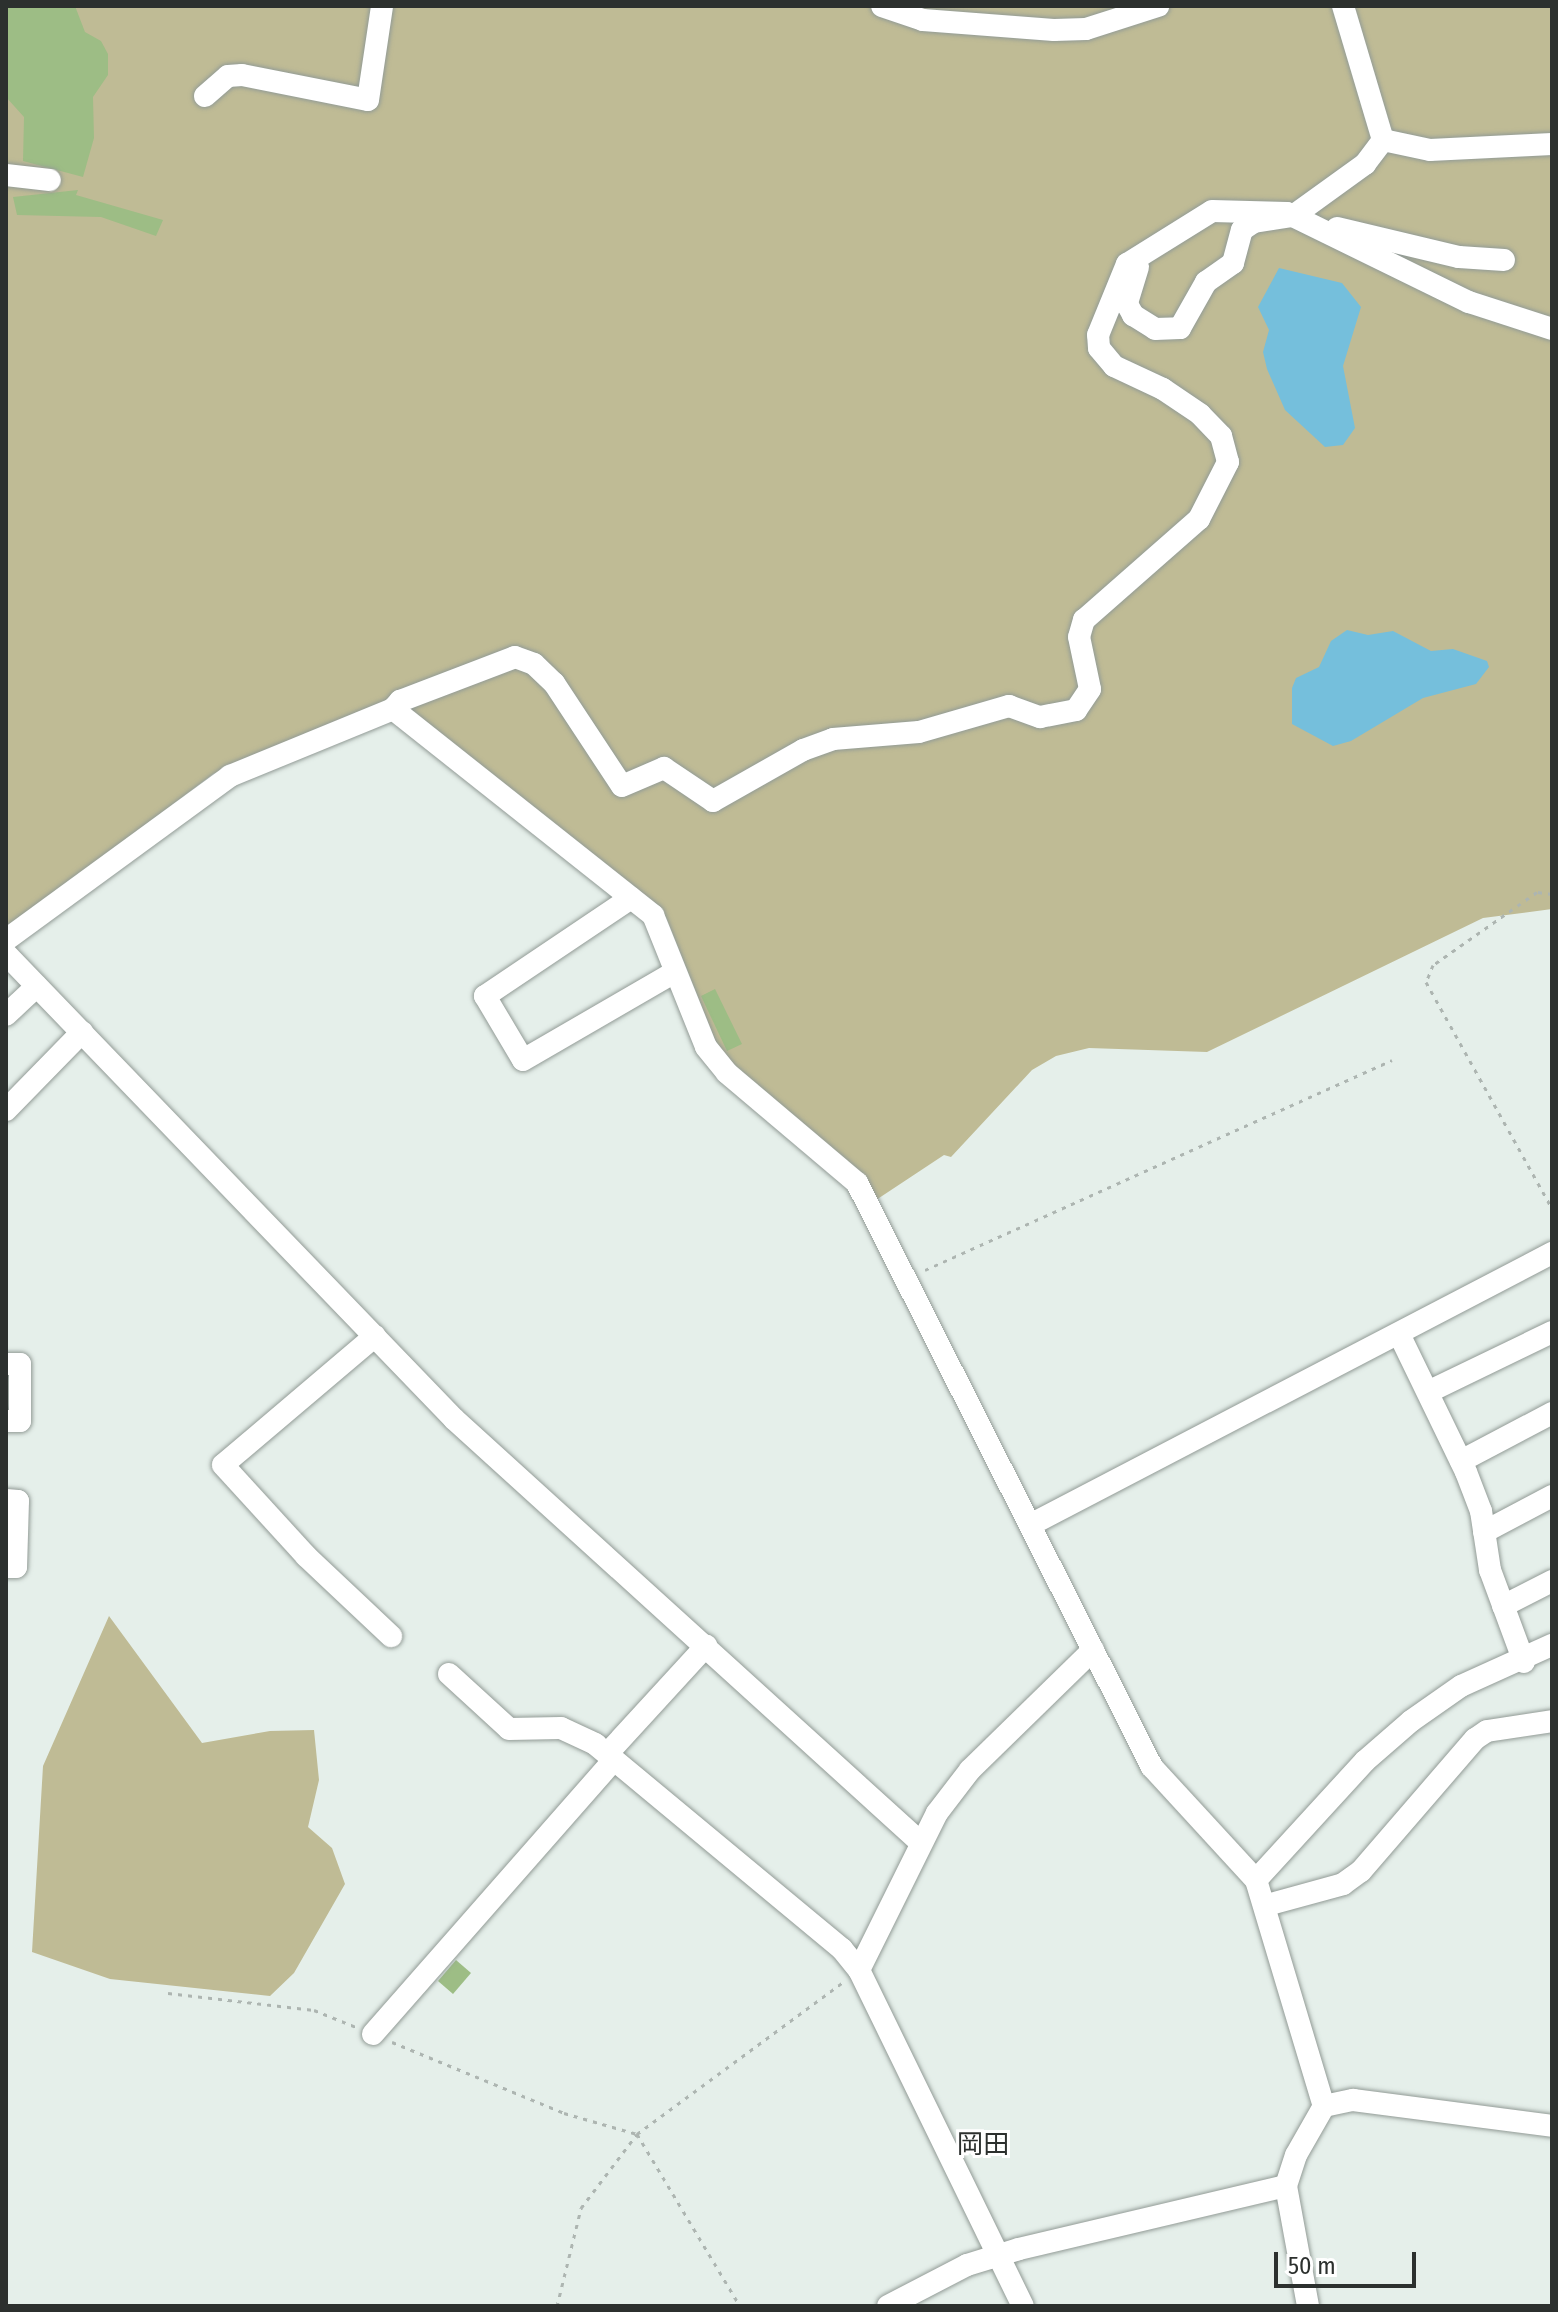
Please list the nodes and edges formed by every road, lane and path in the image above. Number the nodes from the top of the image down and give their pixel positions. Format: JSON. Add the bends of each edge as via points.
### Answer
{"nodes":[{"id":1,"x":382,"y":6,"type":"edge"},
{"id":2,"x":882,"y":6,"type":"edge"},
{"id":3,"x":1158,"y":6,"type":"edge"},
{"id":4,"x":1343,"y":6,"type":"edge"},
{"id":5,"x":205,"y":96,"type":"dead end"},
{"id":6,"x":1383,"y":140,"type":"junction"},
{"id":7,"x":1552,"y":144,"type":"edge"},
{"id":8,"x":6,"y":175,"type":"edge"},
{"id":9,"x":50,"y":180,"type":"dead end"},
{"id":10,"x":1295,"y":215,"type":"junction"},
{"id":11,"x":1143,"y":253,"type":"junction"},
{"id":12,"x":1504,"y":260,"type":"dead end"},
{"id":13,"x":1552,"y":329,"type":"edge"},
{"id":14,"x":393,"y":709,"type":"junction"},
{"id":15,"x":1552,"y":894,"type":"edge"},
{"id":16,"x":631,"y":898,"type":"junction"},
{"id":17,"x":6,"y":940,"type":"edge"},
{"id":18,"x":6,"y":954,"type":"edge"},
{"id":19,"x":673,"y":973,"type":"junction"},
{"id":20,"x":37,"y":986,"type":"junction"},
{"id":21,"x":6,"y":1015,"type":"edge"},
{"id":22,"x":82,"y":1032,"type":"junction"},
{"id":23,"x":1392,"y":1060,"type":"dead end"},
{"id":24,"x":6,"y":1110,"type":"edge"},
{"id":25,"x":1552,"y":1208,"type":"edge"},
{"id":26,"x":1552,"y":1253,"type":"edge"},
{"id":27,"x":907,"y":1278,"type":"junction"},
{"id":28,"x":1552,"y":1332,"type":"edge"},
{"id":29,"x":375,"y":1336,"type":"junction"},
{"id":30,"x":1400,"y":1336,"type":"junction"},
{"id":31,"x":6,"y":1364,"type":"edge"},
{"id":32,"x":1428,"y":1392,"type":"junction"},
{"id":33,"x":1552,"y":1413,"type":"edge"},
{"id":34,"x":6,"y":1421,"type":"edge"},
{"id":35,"x":1461,"y":1461,"type":"junction"},
{"id":36,"x":1552,"y":1496,"type":"edge"},
{"id":37,"x":6,"y":1500,"type":"edge"},
{"id":38,"x":1030,"y":1525,"type":"junction"},
{"id":39,"x":1484,"y":1532,"type":"junction"},
{"id":40,"x":6,"y":1567,"type":"edge"},
{"id":41,"x":1552,"y":1581,"type":"edge"},
{"id":42,"x":1503,"y":1606,"type":"junction"},
{"id":43,"x":391,"y":1636,"type":"dead end"},
{"id":44,"x":1552,"y":1645,"type":"edge"},
{"id":45,"x":706,"y":1646,"type":"junction"},
{"id":46,"x":1093,"y":1650,"type":"junction"},
{"id":47,"x":1524,"y":1662,"type":"junction"},
{"id":48,"x":449,"y":1674,"type":"dead end"},
{"id":49,"x":1552,"y":1721,"type":"edge"},
{"id":50,"x":611,"y":1757,"type":"junction"},
{"id":51,"x":920,"y":1842,"type":"junction"},
{"id":52,"x":1256,"y":1880,"type":"junction"},
{"id":53,"x":1267,"y":1905,"type":"junction"},
{"id":54,"x":859,"y":1970,"type":"junction"},
{"id":55,"x":168,"y":1993,"type":"dead end"},
{"id":56,"x":373,"y":2034,"type":"junction"},
{"id":57,"x":1324,"y":2106,"type":"junction"},
{"id":58,"x":1552,"y":2126,"type":"edge"},
{"id":59,"x":637,"y":2134,"type":"junction"},
{"id":60,"x":1286,"y":2186,"type":"junction"},
{"id":61,"x":999,"y":2256,"type":"junction"},
{"id":62,"x":557,"y":2306,"type":"edge"},
{"id":63,"x":740,"y":2306,"type":"edge"},
{"id":64,"x":888,"y":2306,"type":"edge"},
{"id":65,"x":1023,"y":2306,"type":"edge"},
{"id":66,"x":1308,"y":2306,"type":"edge"}],
"edges":[{"from":1,"to":5,"type":"street","via":[[368,100],[242,75],[228,76]]},
{"from":2,"to":3,"type":"street","via":[[923,20],[1054,30],[1086,29]]},
{"from":4,"to":6,"type":"street"},
{"from":6,"to":7,"type":"street","via":[[1430,150]]},
{"from":6,"to":10,"type":"street","via":[[1365,164]]},
{"from":8,"to":9,"type":"street"},
{"from":10,"to":11,"type":"street","via":[[1212,211]]},
{"from":10,"to":11,"type":"street","via":[[1254,222],[1242,230],[1233,263],[1206,282],[1180,328],[1168,331],[1133,315],[1127,304]]},
{"from":10,"to":12,"type":"street","via":[[1459,257]]},
{"from":10,"to":13,"type":"street","via":[[1469,302]]},
{"from":11,"to":14,"type":"street","via":[[1119,277],[1098,335],[1099,348],[1114,366],[1200,414],[1221,436],[1228,462],[1199,519],[1084,620],[1079,637],[1090,689],[1076,710],[1040,717],[1009,706],[919,732],[833,739],[713,801],[664,768],[622,786],[554,683],[534,664],[515,657],[400,701]]},
{"from":14,"to":16,"type":"street"},
{"from":14,"to":17,"type":"street","via":[[230,776]]},
{"from":15,"to":25,"type":"path","via":[[1537,892],[1433,965],[1426,982]]},
{"from":16,"to":19,"type":"street","via":[[653,915],[665,934]]},
{"from":16,"to":19,"type":"street","via":[[485,996],[523,1060]]},
{"from":18,"to":20,"type":"street"},
{"from":19,"to":27,"type":"street","via":[[706,1047],[727,1073],[857,1183]]},
{"from":20,"to":21,"type":"street"},
{"from":20,"to":22,"type":"street"},
{"from":22,"to":24,"type":"street"},
{"from":22,"to":29,"type":"street"},
{"from":23,"to":27,"type":"path"},
{"from":26,"to":30,"type":"street"},
{"from":27,"to":38,"type":"street"},
{"from":28,"to":32,"type":"street"},
{"from":29,"to":43,"type":"street","via":[[223,1465],[306,1556]]},
{"from":29,"to":45,"type":"street","via":[[454,1419]]},
{"from":30,"to":32,"type":"street"},
{"from":30,"to":38,"type":"street"},
{"from":31,"to":34,"type":"street","via":[[20,1364],[20,1421]]},
{"from":32,"to":35,"type":"street"},
{"from":33,"to":35,"type":"street"},
{"from":35,"to":39,"type":"street"},
{"from":36,"to":39,"type":"street"},
{"from":37,"to":40,"type":"street","via":[[18,1501],[16,1567]]},
{"from":38,"to":46,"type":"street"},
{"from":39,"to":42,"type":"street"},
{"from":41,"to":42,"type":"street"},
{"from":42,"to":47,"type":"street"},
{"from":44,"to":47,"type":"street"},
{"from":45,"to":50,"type":"street"},
{"from":45,"to":51,"type":"street"},
{"from":46,"to":51,"type":"street","via":[[970,1770]]},
{"from":46,"to":52,"type":"street","via":[[1152,1767]]},
{"from":47,"to":52,"type":"street","via":[[1461,1686],[1411,1721],[1365,1761]]},
{"from":48,"to":50,"type":"street","via":[[509,1729],[561,1728]]},
{"from":49,"to":53,"type":"street","via":[[1487,1731],[1361,1871],[1343,1884]]},
{"from":50,"to":54,"type":"street","via":[[842,1949]]},
{"from":50,"to":56,"type":"street"},
{"from":51,"to":54,"type":"street"},
{"from":52,"to":53,"type":"street"},
{"from":53,"to":57,"type":"street"},
{"from":54,"to":59,"type":"path"},
{"from":54,"to":61,"type":"street"},
{"from":55,"to":56,"type":"path","via":[[314,2010]]},
{"from":56,"to":59,"type":"path","via":[[564,2113]]},
{"from":57,"to":58,"type":"street","via":[[1353,2100]]},
{"from":57,"to":60,"type":"street","via":[[1296,2155]]},
{"from":59,"to":62,"type":"path","via":[[581,2208]]},
{"from":59,"to":63,"type":"path"},
{"from":60,"to":61,"type":"street"},
{"from":60,"to":66,"type":"street"},
{"from":61,"to":64,"type":"street","via":[[967,2265]]},
{"from":61,"to":65,"type":"street"}]}
